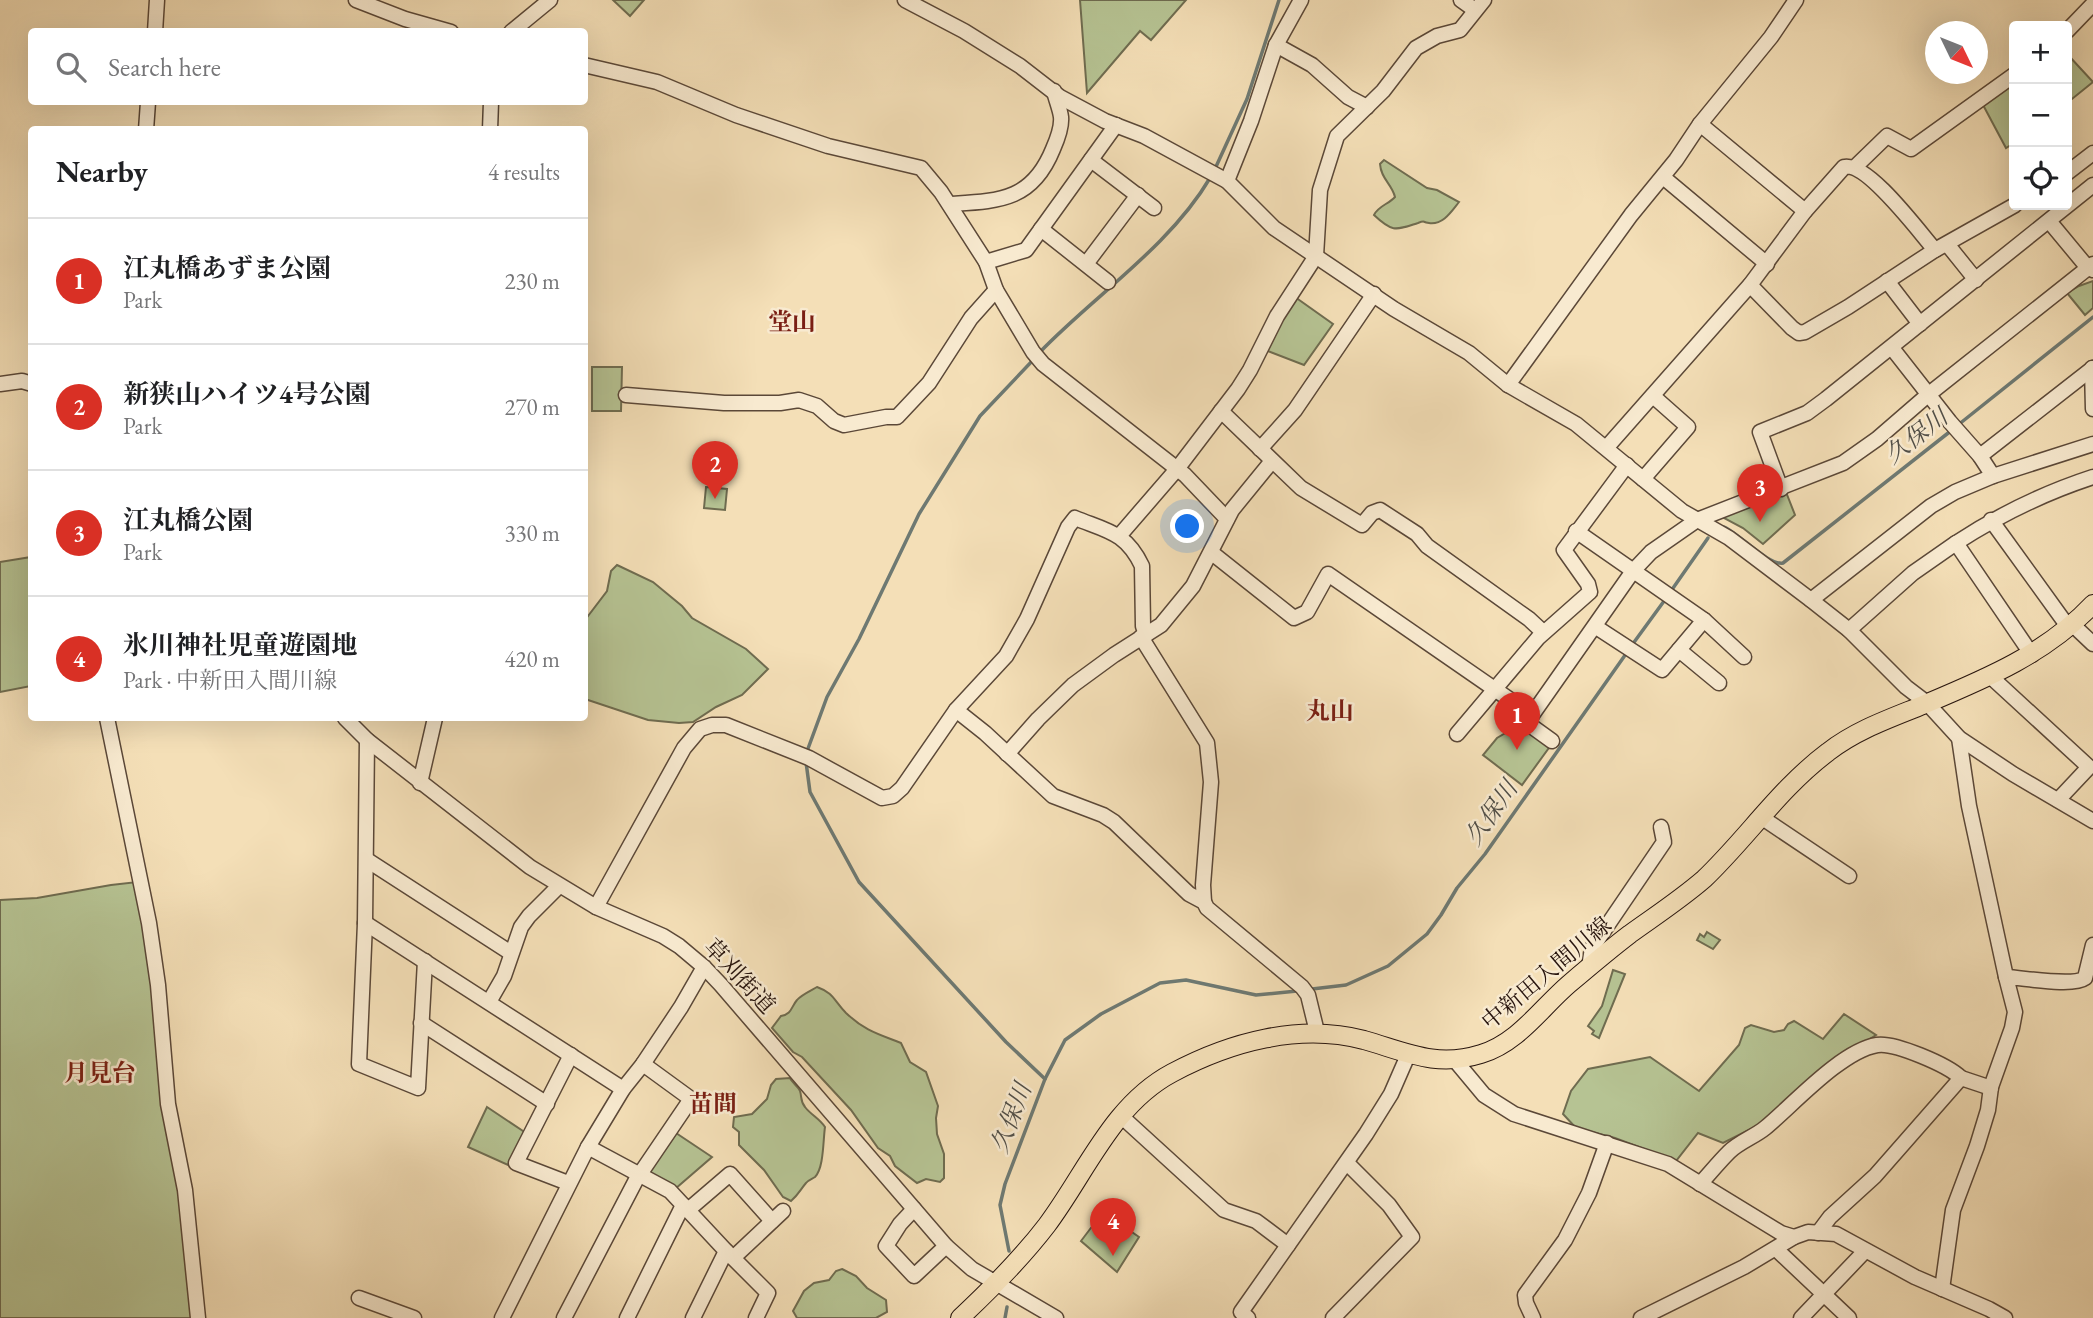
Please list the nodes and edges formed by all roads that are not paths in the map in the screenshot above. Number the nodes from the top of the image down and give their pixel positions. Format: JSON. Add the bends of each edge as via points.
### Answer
{"nodes":[{"id":1,"x":157,"y":0,"type":"edge"},
{"id":2,"x":356,"y":0,"type":"edge"},
{"id":3,"x":550,"y":0,"type":"edge"},
{"id":4,"x":905,"y":0,"type":"edge"},
{"id":5,"x":1301,"y":0,"type":"edge"},
{"id":6,"x":1461,"y":0,"type":"edge"},
{"id":7,"x":1796,"y":0,"type":"edge"},
{"id":8,"x":2093,"y":4,"type":"edge"},
{"id":9,"x":1480,"y":5,"type":"edge"},
{"id":10,"x":2072,"y":26,"type":"edge"},
{"id":11,"x":155,"y":28,"type":"edge"},
{"id":12,"x":437,"y":28,"type":"edge"},
{"id":13,"x":516,"y":28,"type":"edge"},
{"id":14,"x":1276,"y":45,"type":"junction"},
{"id":15,"x":588,"y":66,"type":"edge"},
{"id":16,"x":2009,"y":79,"type":"edge"},
{"id":17,"x":1054,"y":91,"type":"junction"},
{"id":18,"x":148,"y":105,"type":"edge"},
{"id":19,"x":491,"y":105,"type":"edge"},
{"id":20,"x":1367,"y":107,"type":"junction"},
{"id":21,"x":1700,"y":124,"type":"junction"},
{"id":22,"x":1116,"y":125,"type":"junction"},
{"id":23,"x":146,"y":126,"type":"edge"},
{"id":24,"x":490,"y":126,"type":"edge"},
{"id":25,"x":2093,"y":153,"type":"edge"},
{"id":26,"x":1091,"y":160,"type":"junction"},
{"id":27,"x":1855,"y":167,"type":"junction"},
{"id":28,"x":2072,"y":169,"type":"edge"},
{"id":29,"x":1220,"y":177,"type":"junction"},
{"id":30,"x":1663,"y":177,"type":"junction"},
{"id":31,"x":2093,"y":185,"type":"edge"},
{"id":32,"x":1138,"y":195,"type":"junction"},
{"id":33,"x":950,"y":204,"type":"junction"},
{"id":34,"x":1154,"y":208,"type":"dead end"},
{"id":35,"x":2009,"y":208,"type":"edge"},
{"id":36,"x":1805,"y":211,"type":"junction"},
{"id":37,"x":2049,"y":221,"type":"junction"},
{"id":38,"x":1041,"y":229,"type":"junction"},
{"id":39,"x":1941,"y":247,"type":"junction"},
{"id":40,"x":1316,"y":257,"type":"junction"},
{"id":41,"x":986,"y":262,"type":"junction"},
{"id":42,"x":1086,"y":264,"type":"junction"},
{"id":43,"x":1767,"y":264,"type":"junction"},
{"id":44,"x":2091,"y":267,"type":"edge"},
{"id":45,"x":1887,"y":281,"type":"junction"},
{"id":46,"x":1976,"y":281,"type":"junction"},
{"id":47,"x":1108,"y":282,"type":"dead end"},
{"id":48,"x":1751,"y":285,"type":"junction"},
{"id":49,"x":996,"y":290,"type":"junction"},
{"id":50,"x":1374,"y":294,"type":"junction"},
{"id":51,"x":1920,"y":324,"type":"junction"},
{"id":52,"x":1892,"y":348,"type":"junction"},
{"id":53,"x":2092,"y":368,"type":"edge"},
{"id":54,"x":28,"y":383,"type":"edge"},
{"id":55,"x":0,"y":384,"type":"edge"},
{"id":56,"x":1508,"y":385,"type":"junction"},
{"id":57,"x":1929,"y":394,"type":"junction"},
{"id":58,"x":626,"y":395,"type":"dead end"},
{"id":59,"x":1653,"y":396,"type":"junction"},
{"id":60,"x":2093,"y":410,"type":"edge"},
{"id":61,"x":1221,"y":411,"type":"junction"},
{"id":62,"x":2093,"y":444,"type":"edge"},
{"id":63,"x":1607,"y":447,"type":"junction"},
{"id":64,"x":1260,"y":449,"type":"junction"},
{"id":65,"x":1980,"y":456,"type":"junction"},
{"id":66,"x":1272,"y":461,"type":"junction"},
{"id":67,"x":1627,"y":465,"type":"junction"},
{"id":68,"x":1177,"y":469,"type":"junction"},
{"id":69,"x":1993,"y":476,"type":"junction"},
{"id":70,"x":2093,"y":477,"type":"edge"},
{"id":71,"x":1643,"y":479,"type":"junction"},
{"id":72,"x":1781,"y":489,"type":"junction"},
{"id":73,"x":1227,"y":519,"type":"junction"},
{"id":74,"x":1697,"y":520,"type":"junction"},
{"id":75,"x":1991,"y":520,"type":"junction"},
{"id":76,"x":1576,"y":531,"type":"junction"},
{"id":77,"x":1120,"y":535,"type":"junction"},
{"id":78,"x":1956,"y":543,"type":"junction"},
{"id":79,"x":1212,"y":553,"type":"junction"},
{"id":80,"x":1633,"y":571,"type":"junction"},
{"id":81,"x":1811,"y":600,"type":"junction"},
{"id":82,"x":2093,"y":604,"type":"edge"},
{"id":83,"x":1704,"y":620,"type":"junction"},
{"id":84,"x":2071,"y":626,"type":"junction"},
{"id":85,"x":1596,"y":627,"type":"junction"},
{"id":86,"x":1849,"y":630,"type":"junction"},
{"id":87,"x":1543,"y":632,"type":"junction"},
{"id":88,"x":1143,"y":636,"type":"junction"},
{"id":89,"x":2093,"y":643,"type":"edge"},
{"id":90,"x":1679,"y":650,"type":"junction"},
{"id":91,"x":2032,"y":655,"type":"junction"},
{"id":92,"x":1744,"y":657,"type":"dead end"},
{"id":93,"x":1990,"y":676,"type":"junction"},
{"id":94,"x":1719,"y":683,"type":"dead end"},
{"id":95,"x":1493,"y":689,"type":"junction"},
{"id":96,"x":1927,"y":703,"type":"junction"},
{"id":97,"x":956,"y":710,"type":"junction"},
{"id":98,"x":1532,"y":715,"type":"junction"},
{"id":99,"x":108,"y":721,"type":"edge"},
{"id":100,"x":348,"y":721,"type":"edge"},
{"id":101,"x":434,"y":721,"type":"edge"},
{"id":102,"x":1457,"y":734,"type":"dead end"},
{"id":103,"x":1959,"y":738,"type":"junction"},
{"id":104,"x":367,"y":740,"type":"junction"},
{"id":105,"x":1552,"y":741,"type":"dead end"},
{"id":106,"x":1007,"y":754,"type":"junction"},
{"id":107,"x":420,"y":783,"type":"junction"},
{"id":108,"x":2058,"y":800,"type":"junction"},
{"id":109,"x":1761,"y":817,"type":"junction"},
{"id":110,"x":2093,"y":821,"type":"edge"},
{"id":111,"x":1661,"y":827,"type":"dead end"},
{"id":112,"x":367,"y":860,"type":"junction"},
{"id":113,"x":1849,"y":876,"type":"dead end"},
{"id":114,"x":559,"y":886,"type":"junction"},
{"id":115,"x":1204,"y":902,"type":"junction"},
{"id":116,"x":596,"y":907,"type":"junction"},
{"id":117,"x":365,"y":923,"type":"junction"},
{"id":118,"x":2093,"y":945,"type":"edge"},
{"id":119,"x":512,"y":953,"type":"junction"},
{"id":120,"x":425,"y":961,"type":"junction"},
{"id":121,"x":704,"y":967,"type":"junction"},
{"id":122,"x":1589,"y":967,"type":"junction"},
{"id":123,"x":2006,"y":977,"type":"junction"},
{"id":124,"x":489,"y":1002,"type":"junction"},
{"id":125,"x":421,"y":1023,"type":"junction"},
{"id":126,"x":1317,"y":1032,"type":"junction"},
{"id":127,"x":571,"y":1055,"type":"junction"},
{"id":128,"x":1408,"y":1055,"type":"junction"},
{"id":129,"x":1454,"y":1059,"type":"junction"},
{"id":130,"x":643,"y":1063,"type":"junction"},
{"id":131,"x":1961,"y":1077,"type":"junction"},
{"id":132,"x":1991,"y":1088,"type":"junction"},
{"id":133,"x":623,"y":1089,"type":"junction"},
{"id":134,"x":547,"y":1104,"type":"junction"},
{"id":135,"x":1121,"y":1116,"type":"junction"},
{"id":136,"x":1607,"y":1143,"type":"junction"},
{"id":137,"x":588,"y":1147,"type":"junction"},
{"id":138,"x":1347,"y":1163,"type":"junction"},
{"id":139,"x":639,"y":1174,"type":"junction"},
{"id":140,"x":568,"y":1183,"type":"junction"},
{"id":141,"x":1700,"y":1184,"type":"junction"},
{"id":142,"x":685,"y":1208,"type":"junction"},
{"id":143,"x":914,"y":1209,"type":"junction"},
{"id":144,"x":1818,"y":1233,"type":"junction"},
{"id":145,"x":1794,"y":1237,"type":"junction"},
{"id":146,"x":1289,"y":1245,"type":"junction"},
{"id":147,"x":946,"y":1246,"type":"junction"},
{"id":148,"x":1776,"y":1249,"type":"junction"},
{"id":149,"x":1865,"y":1251,"type":"junction"},
{"id":150,"x":729,"y":1255,"type":"junction"},
{"id":151,"x":998,"y":1282,"type":"junction"},
{"id":152,"x":1942,"y":1289,"type":"junction"},
{"id":153,"x":1822,"y":1295,"type":"junction"},
{"id":154,"x":359,"y":1298,"type":"dead end"},
{"id":155,"x":1242,"y":1316,"type":"edge"},
{"id":156,"x":198,"y":1318,"type":"edge"},
{"id":157,"x":414,"y":1318,"type":"edge"},
{"id":158,"x":502,"y":1318,"type":"edge"},
{"id":159,"x":564,"y":1318,"type":"edge"},
{"id":160,"x":627,"y":1318,"type":"edge"},
{"id":161,"x":693,"y":1318,"type":"edge"},
{"id":162,"x":756,"y":1318,"type":"edge"},
{"id":163,"x":960,"y":1318,"type":"edge"},
{"id":164,"x":1056,"y":1318,"type":"edge"},
{"id":165,"x":1333,"y":1318,"type":"edge"},
{"id":166,"x":1533,"y":1318,"type":"edge"},
{"id":167,"x":1641,"y":1318,"type":"edge"},
{"id":168,"x":1801,"y":1318,"type":"edge"},
{"id":169,"x":1849,"y":1318,"type":"edge"},
{"id":170,"x":2005,"y":1318,"type":"edge"}],
"edges":[{"from":1,"to":11,"type":"street"},
{"from":2,"to":12,"type":"street"},
{"from":3,"to":13,"type":"street"},
{"from":4,"to":17,"type":"street"},
{"from":5,"to":14,"type":"street"},
{"from":6,"to":9,"type":"street"},
{"from":7,"to":21,"type":"street"},
{"from":8,"to":10,"type":"street"},
{"from":9,"to":20,"type":"street","via":[[1460,30],[1416,48]]},
{"from":14,"to":20,"type":"street","via":[[1312,65],[1348,97]]},
{"from":14,"to":29,"type":"street","via":[[1251,121]]},
{"from":15,"to":33,"type":"street","via":[[657,82],[828,146],[916,166],[930,176]]},
{"from":16,"to":27,"type":"street","via":[[1911,149],[1887,136]]},
{"from":17,"to":22,"type":"street"},
{"from":17,"to":33,"type":"street","via":[[1061,119],[1056,141],[1050,158],[1028,188],[984,202]]},
{"from":18,"to":23,"type":"street"},
{"from":19,"to":24,"type":"street"},
{"from":20,"to":40,"type":"street","via":[[1334,142],[1320,190]]},
{"from":21,"to":30,"type":"street"},
{"from":21,"to":36,"type":"street"},
{"from":22,"to":26,"type":"street"},
{"from":22,"to":29,"type":"street"},
{"from":25,"to":28,"type":"street"},
{"from":26,"to":32,"type":"street"},
{"from":26,"to":38,"type":"street"},
{"from":27,"to":36,"type":"street","via":[[1844,167]]},
{"from":27,"to":39,"type":"street"},
{"from":29,"to":40,"type":"street","via":[[1274,228]]},
{"from":30,"to":43,"type":"street"},
{"from":30,"to":56,"type":"street"},
{"from":31,"to":37,"type":"street"},
{"from":32,"to":34,"type":"street"},
{"from":32,"to":42,"type":"street"},
{"from":33,"to":41,"type":"street"},
{"from":35,"to":39,"type":"street"},
{"from":36,"to":43,"type":"street"},
{"from":37,"to":44,"type":"street"},
{"from":37,"to":46,"type":"street"},
{"from":38,"to":41,"type":"street","via":[[1026,250]]},
{"from":38,"to":42,"type":"street"},
{"from":39,"to":45,"type":"street"},
{"from":39,"to":46,"type":"street"},
{"from":40,"to":50,"type":"street"},
{"from":40,"to":61,"type":"street"},
{"from":41,"to":49,"type":"street"},
{"from":42,"to":47,"type":"street"},
{"from":43,"to":48,"type":"street"},
{"from":44,"to":57,"type":"street"},
{"from":45,"to":48,"type":"street","via":[[1799,333]]},
{"from":45,"to":51,"type":"street"},
{"from":46,"to":51,"type":"street"},
{"from":48,"to":59,"type":"street"},
{"from":49,"to":58,"type":"street","via":[[971,318],[929,383],[897,417],[844,425],[799,400],[724,403]]},
{"from":49,"to":68,"type":"street","via":[[1043,364]]},
{"from":50,"to":56,"type":"street","via":[[1469,353]]},
{"from":50,"to":64,"type":"street","via":[[1295,410]]},
{"from":51,"to":52,"type":"street"},
{"from":52,"to":57,"type":"street"},
{"from":52,"to":72,"type":"street","via":[[1807,412],[1760,432]]},
{"from":53,"to":60,"type":"street"},
{"from":53,"to":65,"type":"street"},
{"from":54,"to":55,"type":"street"},
{"from":56,"to":63,"type":"street"},
{"from":57,"to":65,"type":"street"},
{"from":57,"to":72,"type":"street","via":[[1843,463]]},
{"from":59,"to":63,"type":"street"},
{"from":59,"to":71,"type":"street","via":[[1688,427]]},
{"from":61,"to":64,"type":"street"},
{"from":61,"to":68,"type":"street"},
{"from":62,"to":69,"type":"street"},
{"from":63,"to":67,"type":"street"},
{"from":64,"to":66,"type":"street"},
{"from":65,"to":69,"type":"street"},
{"from":66,"to":73,"type":"street"},
{"from":66,"to":87,"type":"street","via":[[1301,488],[1362,525],[1380,510],[1397,520]]},
{"from":67,"to":71,"type":"street"},
{"from":67,"to":76,"type":"street"},
{"from":68,"to":73,"type":"street"},
{"from":68,"to":77,"type":"street"},
{"from":69,"to":81,"type":"street","via":[[1931,506]]},
{"from":70,"to":75,"type":"street","via":[[2057,488]]},
{"from":71,"to":74,"type":"street"},
{"from":72,"to":74,"type":"street"},
{"from":73,"to":79,"type":"street"},
{"from":74,"to":80,"type":"street","via":[[1651,552]]},
{"from":74,"to":81,"type":"street","via":[[1729,538]]},
{"from":75,"to":78,"type":"street"},
{"from":75,"to":84,"type":"street"},
{"from":76,"to":80,"type":"street"},
{"from":76,"to":87,"type":"street","via":[[1564,550],[1590,592]]},
{"from":77,"to":88,"type":"street","via":[[1142,566]]},
{"from":77,"to":97,"type":"street","via":[[1075,518],[1015,641]]},
{"from":78,"to":86,"type":"street","via":[[1913,573]]},
{"from":78,"to":91,"type":"street"},
{"from":79,"to":88,"type":"street","via":[[1161,625]]},
{"from":79,"to":95,"type":"street","via":[[1294,618],[1307,612],[1328,574]]},
{"from":80,"to":83,"type":"street"},
{"from":80,"to":85,"type":"street"},
{"from":81,"to":86,"type":"street"},
{"from":82,"to":84,"type":"main road","name":"中新田入間川線"},
{"from":83,"to":90,"type":"street"},
{"from":83,"to":92,"type":"street"},
{"from":84,"to":89,"type":"street"},
{"from":84,"to":91,"type":"main road","name":"中新田入間川線"},
{"from":85,"to":90,"type":"street","via":[[1662,670]]},
{"from":85,"to":98,"type":"street"},
{"from":86,"to":96,"type":"street"},
{"from":87,"to":95,"type":"street"},
{"from":88,"to":106,"type":"street","via":[[1073,685]]},
{"from":88,"to":115,"type":"street","via":[[1207,743],[1211,782]]},
{"from":90,"to":94,"type":"street"},
{"from":91,"to":93,"type":"main road","name":"中新田入間川線"},
{"from":93,"to":96,"type":"main road","name":"中新田入間川線"},
{"from":93,"to":108,"type":"street","via":[[2089,767]]},
{"from":95,"to":98,"type":"street"},
{"from":95,"to":102,"type":"street"},
{"from":96,"to":103,"type":"street"},
{"from":96,"to":109,"type":"main road","name":"中新田入間川線","via":[[1831,749],[1794,779]]},
{"from":97,"to":106,"type":"street"},
{"from":97,"to":116,"type":"street","via":[[902,788],[882,798],[806,757],[726,725],[700,729],[684,748]]},
{"from":98,"to":105,"type":"street","via":[[1527,723]]},
{"from":99,"to":156,"type":"street","via":[[149,923]]},
{"from":100,"to":104,"type":"street","name":"草刈街道"},
{"from":101,"to":107,"type":"street"},
{"from":103,"to":108,"type":"street"},
{"from":103,"to":123,"type":"street"},
{"from":104,"to":107,"type":"street","name":"草刈街道"},
{"from":104,"to":112,"type":"street"},
{"from":106,"to":115,"type":"street","via":[[1053,796],[1114,822],[1189,894]]},
{"from":107,"to":114,"type":"street","name":"草刈街道"},
{"from":108,"to":110,"type":"street"},
{"from":109,"to":113,"type":"street"},
{"from":109,"to":122,"type":"main road","name":"中新田入間川線","via":[[1703,879]]},
{"from":111,"to":122,"type":"street","via":[[1664,842],[1592,948]]},
{"from":112,"to":117,"type":"street"},
{"from":112,"to":119,"type":"street"},
{"from":114,"to":116,"type":"street","name":"草刈街道"},
{"from":114,"to":119,"type":"street","via":[[521,927]]},
{"from":115,"to":126,"type":"street","via":[[1302,987]]},
{"from":116,"to":121,"type":"street","name":"草刈街道","via":[[663,936]]},
{"from":117,"to":120,"type":"street"},
{"from":117,"to":125,"type":"street","via":[[359,1065],[418,1088]]},
{"from":118,"to":123,"type":"street","via":[[2080,982]]},
{"from":119,"to":124,"type":"street"},
{"from":120,"to":124,"type":"street"},
{"from":120,"to":125,"type":"street"},
{"from":121,"to":130,"type":"street"},
{"from":121,"to":143,"type":"street","name":"草刈街道"},
{"from":122,"to":129,"type":"main road","name":"中新田入間川線","via":[[1497,1049]]},
{"from":123,"to":132,"type":"street","via":[[2015,1012]]},
{"from":124,"to":127,"type":"street"},
{"from":125,"to":134,"type":"street"},
{"from":126,"to":128,"type":"main road","name":"中新田入間川線","via":[[1364,1040]]},
{"from":126,"to":135,"type":"main road","name":"中新田入間川線","via":[[1249,1042],[1174,1072],[1142,1094]]},
{"from":127,"to":133,"type":"street"},
{"from":127,"to":134,"type":"street"},
{"from":128,"to":129,"type":"main road","name":"中新田入間川線"},
{"from":128,"to":138,"type":"street","via":[[1391,1094]]},
{"from":129,"to":136,"type":"street","via":[[1485,1095],[1514,1114]]},
{"from":130,"to":133,"type":"street"},
{"from":130,"to":139,"type":"street","via":[[691,1100]]},
{"from":131,"to":132,"type":"street"},
{"from":131,"to":141,"type":"street","via":[[1892,1046],[1867,1048],[1840,1063],[1729,1152]]},
{"from":131,"to":144,"type":"street","via":[[1875,1176]]},
{"from":132,"to":152,"type":"street","via":[[1977,1146],[1953,1210]]},
{"from":133,"to":137,"type":"street"},
{"from":134,"to":140,"type":"street","via":[[516,1163]]},
{"from":135,"to":146,"type":"street","via":[[1224,1210],[1256,1221]]},
{"from":135,"to":151,"type":"main road","name":"中新田入間川線","via":[[1047,1225]]},
{"from":136,"to":141,"type":"street","via":[[1652,1158]]},
{"from":136,"to":166,"type":"street","via":[[1565,1240],[1525,1294]]},
{"from":137,"to":139,"type":"street"},
{"from":137,"to":140,"type":"street"},
{"from":138,"to":146,"type":"street"},
{"from":138,"to":165,"type":"street","via":[[1390,1205],[1412,1237]]},
{"from":139,"to":142,"type":"street","via":[[670,1191]]},
{"from":139,"to":159,"type":"street"},
{"from":140,"to":158,"type":"street"},
{"from":141,"to":145,"type":"street"},
{"from":142,"to":150,"type":"street"},
{"from":142,"to":150,"type":"street","via":[[730,1174],[777,1216]]},
{"from":142,"to":160,"type":"street"},
{"from":143,"to":147,"type":"street","name":"草刈街道"},
{"from":143,"to":147,"type":"street","via":[[886,1246],[914,1276]]},
{"from":144,"to":145,"type":"street"},
{"from":144,"to":149,"type":"street","via":[[1836,1234]]},
{"from":145,"to":148,"type":"street"},
{"from":146,"to":155,"type":"street"},
{"from":147,"to":151,"type":"street","name":"草刈街道","via":[[972,1269]]},
{"from":148,"to":153,"type":"street"},
{"from":148,"to":167,"type":"street"},
{"from":149,"to":152,"type":"street"},
{"from":149,"to":153,"type":"street"},
{"from":150,"to":161,"type":"street"},
{"from":150,"to":162,"type":"street","via":[[768,1293]]},
{"from":151,"to":163,"type":"main road","name":"中新田入間川線"},
{"from":151,"to":164,"type":"street","name":"草刈街道"},
{"from":152,"to":170,"type":"street"},
{"from":153,"to":168,"type":"street"},
{"from":153,"to":169,"type":"street"},
{"from":154,"to":157,"type":"street"}]}
